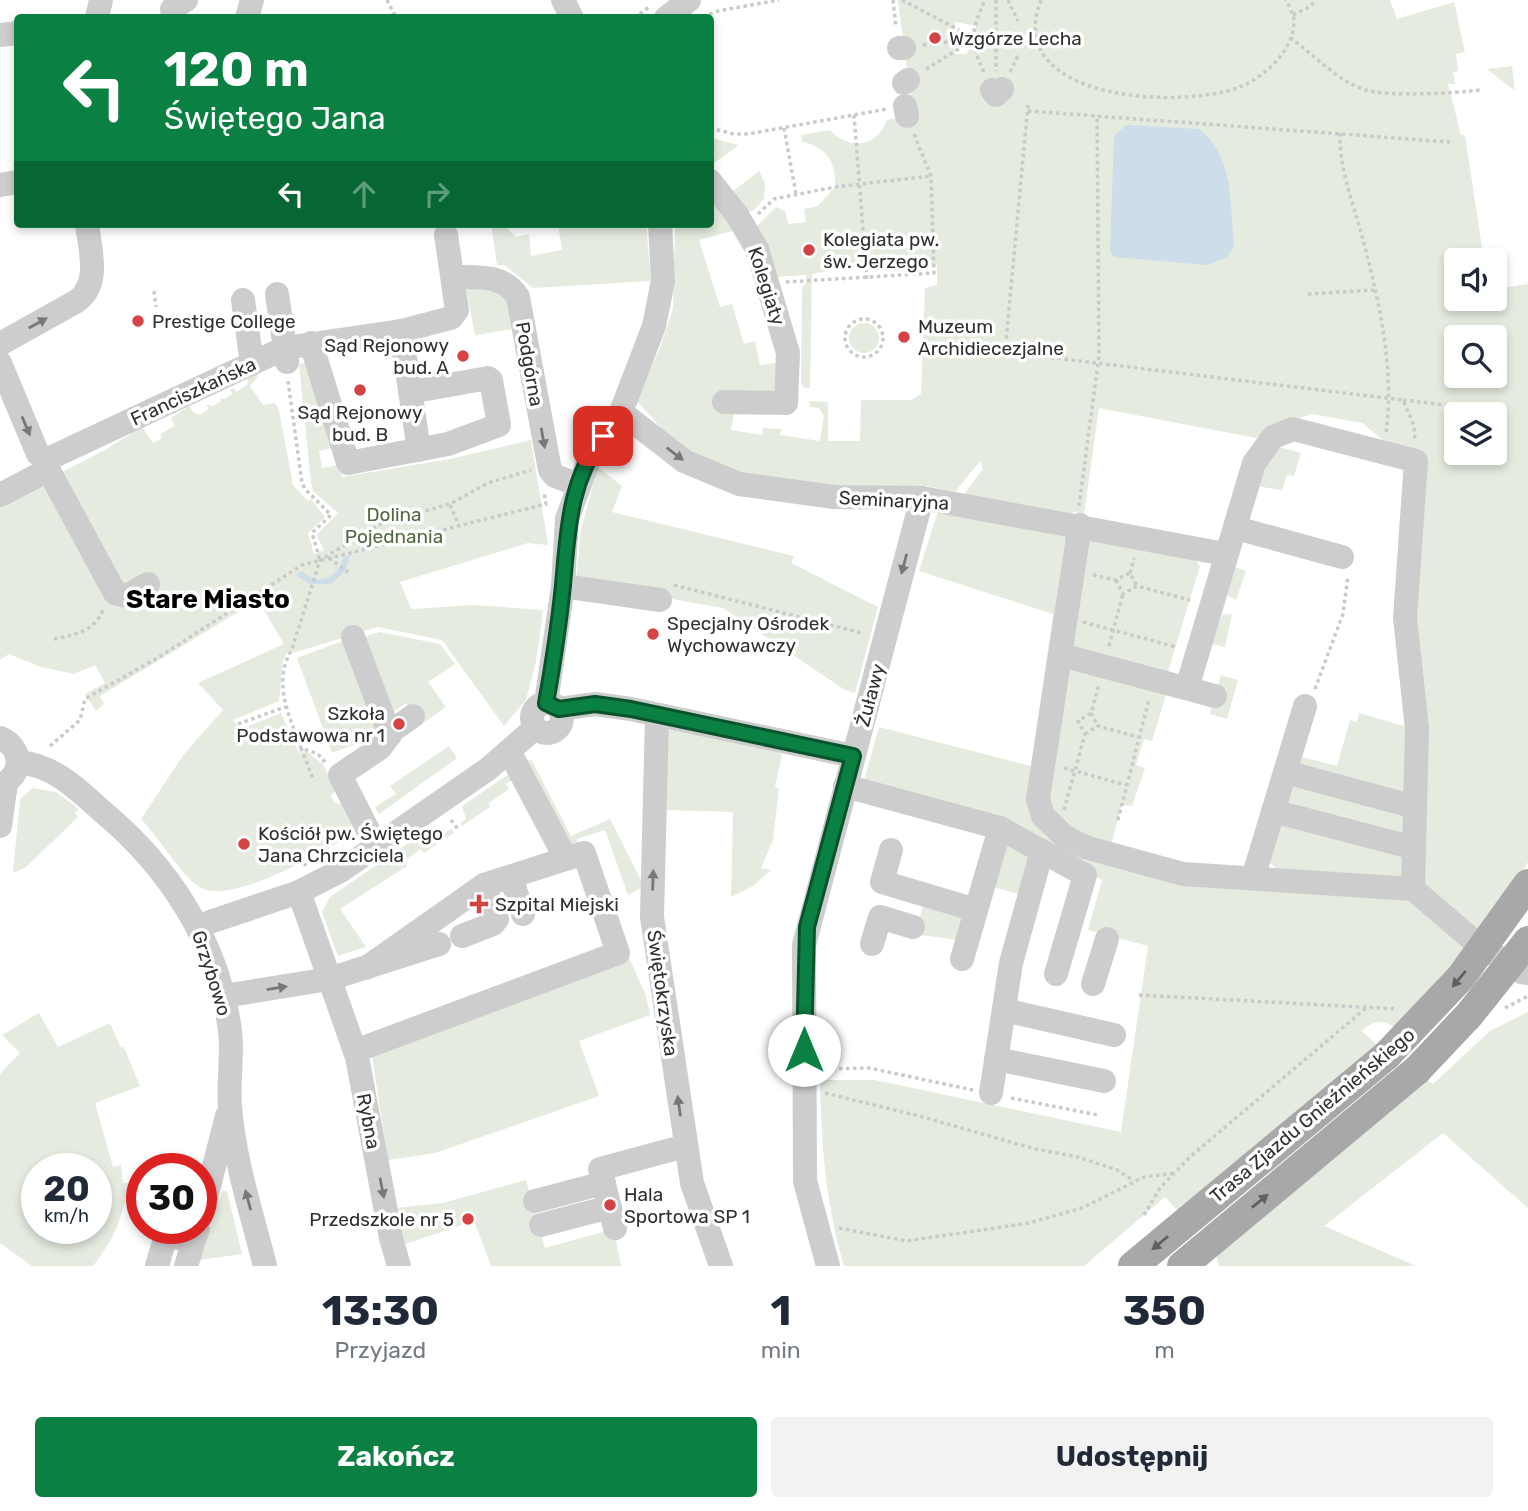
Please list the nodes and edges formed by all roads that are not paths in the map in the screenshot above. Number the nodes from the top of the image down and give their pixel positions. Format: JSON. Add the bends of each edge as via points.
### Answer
{"nodes":[{"id":1,"x":689,"y":0,"type":"edge"},
{"id":2,"x":671,"y":14,"type":"edge"},
{"id":3,"x":714,"y":186,"type":"edge"},
{"id":4,"x":87,"y":228,"type":"edge"},
{"id":5,"x":660,"y":228,"type":"edge"},
{"id":6,"x":446,"y":235,"type":"dead end"},
{"id":7,"x":453,"y":276,"type":"junction"},
{"id":8,"x":277,"y":294,"type":"dead end"},
{"id":9,"x":243,"y":300,"type":"dead end"},
{"id":10,"x":401,"y":331,"type":"junction"},
{"id":11,"x":311,"y":343,"type":"junction"},
{"id":12,"x":0,"y":344,"type":"edge"},
{"id":13,"x":286,"y":360,"type":"junction"},
{"id":14,"x":0,"y":363,"type":"edge"},
{"id":15,"x":252,"y":363,"type":"junction"},
{"id":16,"x":410,"y":392,"type":"junction"},
{"id":17,"x":724,"y":402,"type":"dead end"},
{"id":18,"x":621,"y":412,"type":"junction"},
{"id":19,"x":419,"y":450,"type":"junction"},
{"id":20,"x":45,"y":464,"type":"junction"},
{"id":21,"x":579,"y":485,"type":"junction"},
{"id":22,"x":0,"y":495,"type":"edge"},
{"id":23,"x":922,"y":498,"type":"junction"},
{"id":24,"x":1078,"y":525,"type":"junction"},
{"id":25,"x":1236,"y":528,"type":"junction"},
{"id":26,"x":1225,"y":554,"type":"junction"},
{"id":27,"x":1342,"y":557,"type":"road end"},
{"id":28,"x":148,"y":584,"type":"dead end"},
{"id":29,"x":563,"y":586,"type":"junction"},
{"id":30,"x":663,"y":592,"type":"road end"},
{"id":31,"x":353,"y":637,"type":"dead end"},
{"id":32,"x":1061,"y":656,"type":"junction"},
{"id":33,"x":1187,"y":688,"type":"junction"},
{"id":34,"x":1215,"y":696,"type":"dead end"},
{"id":35,"x":552,"y":706,"type":"junction"},
{"id":36,"x":1305,"y":706,"type":"road end"},
{"id":37,"x":657,"y":715,"type":"junction"},
{"id":38,"x":413,"y":716,"type":"dead end"},
{"id":39,"x":390,"y":735,"type":"junction"},
{"id":40,"x":0,"y":736,"type":"edge"},
{"id":41,"x":509,"y":751,"type":"junction"},
{"id":42,"x":853,"y":756,"type":"junction"},
{"id":43,"x":1285,"y":772,"type":"junction"},
{"id":44,"x":8,"y":776,"type":"edge"},
{"id":45,"x":845,"y":786,"type":"junction"},
{"id":46,"x":1415,"y":807,"type":"junction"},
{"id":47,"x":1273,"y":811,"type":"junction"},
{"id":48,"x":0,"y":826,"type":"edge"},
{"id":49,"x":1000,"y":828,"type":"junction"},
{"id":50,"x":1050,"y":841,"type":"junction"},
{"id":51,"x":376,"y":846,"type":"junction"},
{"id":52,"x":1414,"y":848,"type":"junction"},
{"id":53,"x":891,"y":850,"type":"dead end"},
{"id":54,"x":566,"y":859,"type":"junction"},
{"id":55,"x":1188,"y":860,"type":"dead end"},
{"id":56,"x":1246,"y":872,"type":"junction"},
{"id":57,"x":511,"y":877,"type":"junction"},
{"id":58,"x":1528,"y":884,"type":"edge"},
{"id":59,"x":484,"y":886,"type":"junction"},
{"id":60,"x":1413,"y":889,"type":"junction"},
{"id":61,"x":299,"y":892,"type":"junction"},
{"id":62,"x":976,"y":910,"type":"junction"},
{"id":63,"x":523,"y":914,"type":"dead end"},
{"id":64,"x":198,"y":926,"type":"junction"},
{"id":65,"x":913,"y":927,"type":"dead end"},
{"id":66,"x":1107,"y":939,"type":"dead end"},
{"id":67,"x":1528,"y":941,"type":"edge"},
{"id":68,"x":872,"y":944,"type":"dead end"},
{"id":69,"x":962,"y":959,"type":"dead end"},
{"id":70,"x":366,"y":968,"type":"junction"},
{"id":71,"x":1528,"y":973,"type":"edge"},
{"id":72,"x":1056,"y":974,"type":"dead end"},
{"id":73,"x":330,"y":979,"type":"junction"},
{"id":74,"x":1093,"y":984,"type":"dead end"},
{"id":75,"x":224,"y":996,"type":"junction"},
{"id":76,"x":1004,"y":1010,"type":"junction"},
{"id":77,"x":1114,"y":1035,"type":"dead end"},
{"id":78,"x":355,"y":1051,"type":"junction"},
{"id":79,"x":996,"y":1059,"type":"junction"},
{"id":80,"x":1104,"y":1081,"type":"dead end"},
{"id":81,"x":991,"y":1093,"type":"road end"},
{"id":82,"x":230,"y":1105,"type":"junction"},
{"id":83,"x":685,"y":1146,"type":"junction"},
{"id":84,"x":217,"y":1155,"type":"edge"},
{"id":85,"x":535,"y":1201,"type":"dead end"},
{"id":86,"x":609,"y":1206,"type":"junction"},
{"id":87,"x":541,"y":1225,"type":"dead end"},
{"id":88,"x":163,"y":1244,"type":"edge"},
{"id":89,"x":192,"y":1244,"type":"edge"},
{"id":90,"x":157,"y":1266,"type":"edge"},
{"id":91,"x":186,"y":1266,"type":"edge"},
{"id":92,"x":265,"y":1266,"type":"edge"},
{"id":93,"x":400,"y":1266,"type":"edge"},
{"id":94,"x":721,"y":1266,"type":"edge"},
{"id":95,"x":828,"y":1266,"type":"edge"},
{"id":96,"x":1133,"y":1266,"type":"edge"},
{"id":97,"x":1182,"y":1266,"type":"edge"}],
"edges":[{"from":1,"to":2,"type":"street"},
{"from":3,"to":17,"type":"street","name":"Kolegiaty","via":[[757,249],[788,354],[795,404]]},
{"from":12,"to":4,"type":"street","one_way":true,"via":[[86,293],[93,274]]},
{"from":5,"to":18,"type":"street","via":[[660,303]]},
{"from":6,"to":7,"type":"street"},
{"from":7,"to":10,"type":"street","name":"Franciszkańska","via":[[457,310],[451,318]]},
{"from":7,"to":21,"type":"street","name":"Podgórna","one_way":true,"via":[[494,279],[518,297],[550,470]]},
{"from":8,"to":13,"type":"street"},
{"from":9,"to":15,"type":"street"},
{"from":10,"to":11,"type":"street","name":"Franciszkańska"},
{"from":10,"to":16,"type":"street"},
{"from":11,"to":13,"type":"street","name":"Franciszkańska"},
{"from":11,"to":19,"type":"street","via":[[348,463]]},
{"from":13,"to":15,"type":"street","name":"Franciszkańska"},
{"from":14,"to":20,"type":"street","one_way":true},
{"from":15,"to":20,"type":"street","name":"Franciszkańska"},
{"from":16,"to":19,"type":"street"},
{"from":16,"to":19,"type":"street","via":[[488,378],[499,421],[499,425],[454,442]]},
{"from":18,"to":21,"type":"street","via":[[593,449]]},
{"from":18,"to":23,"type":"street","name":"Seminaryjna","one_way":true,"via":[[684,461],[739,484],[834,497]]},
{"from":20,"to":22,"type":"street","name":"Franciszkańska"},
{"from":20,"to":28,"type":"street","via":[[115,593],[127,596]]},
{"from":21,"to":29,"type":"street","via":[[568,519]]},
{"from":23,"to":24,"type":"street","name":"Seminaryjna"},
{"from":23,"to":42,"type":"street","name":"Żuławy","one_way":true},
{"from":24,"to":26,"type":"street","name":"Seminaryjna"},
{"from":24,"to":32,"type":"street"},
{"from":25,"to":26,"type":"street"},
{"from":25,"to":27,"type":"street"},
{"from":25,"to":46,"type":"street","via":[[1254,463],[1273,437],[1293,429],[1416,461],[1405,618],[1417,729]]},
{"from":26,"to":33,"type":"street"},
{"from":29,"to":30,"type":"street"},
{"from":29,"to":35,"type":"street"},
{"from":31,"to":39,"type":"street"},
{"from":32,"to":33,"type":"street"},
{"from":32,"to":50,"type":"street","via":[[1038,799]]},
{"from":33,"to":34,"type":"street"},
{"from":35,"to":37,"type":"street","via":[[595,704]]},
{"from":35,"to":41,"type":"street","via":[[533,711],[535,728]]},
{"from":36,"to":43,"type":"street"},
{"from":37,"to":42,"type":"street"},
{"from":83,"to":37,"type":"street","name":"Świętokrzyska","one_way":true,"via":[[652,917]]},
{"from":38,"to":39,"type":"street"},
{"from":39,"to":51,"type":"street","via":[[380,748],[340,775]]},
{"from":40,"to":44,"type":"street","via":[[16,749]]},
{"from":41,"to":51,"type":"street"},
{"from":41,"to":54,"type":"street"},
{"from":42,"to":45,"type":"street","name":"Żuławy"},
{"from":43,"to":46,"type":"street"},
{"from":43,"to":47,"type":"street"},
{"from":44,"to":48,"type":"street"},
{"from":44,"to":64,"type":"street","name":"Grzybowo","via":[[60,775],[133,837],[178,892]]},
{"from":45,"to":49,"type":"street"},
{"from":45,"to":95,"type":"street","name":"Żuławy","via":[[804,945],[805,1181]]},
{"from":46,"to":52,"type":"street"},
{"from":47,"to":52,"type":"street"},
{"from":47,"to":56,"type":"street"},
{"from":49,"to":50,"type":"street"},
{"from":49,"to":62,"type":"street"},
{"from":50,"to":56,"type":"street","via":[[1183,874]]},
{"from":50,"to":72,"type":"street","via":[[1085,875]]},
{"from":50,"to":76,"type":"street","via":[[1011,962]]},
{"from":51,"to":61,"type":"street"},
{"from":52,"to":60,"type":"street"},
{"from":53,"to":62,"type":"street","via":[[882,882]]},
{"from":54,"to":57,"type":"street"},
{"from":54,"to":78,"type":"street","via":[[584,853],[618,953]]},
{"from":55,"to":56,"type":"street"},
{"from":56,"to":60,"type":"street"},
{"from":57,"to":59,"type":"street"},
{"from":57,"to":63,"type":"street"},
{"from":58,"to":96,"type":"main road","name":"Trasa Zjazdu Gnieźnieńskiego","one_way":true,"bridge":true,"via":[[1461,977],[1387,1055]]},
{"from":59,"to":70,"type":"street"},
{"from":59,"to":70,"type":"street","via":[[497,919],[494,924]]},
{"from":60,"to":71,"type":"street","via":[[1475,942]]},
{"from":61,"to":64,"type":"street"},
{"from":61,"to":73,"type":"street","name":"Rybna"},
{"from":62,"to":69,"type":"street"},
{"from":64,"to":75,"type":"street","name":"Grzybowo"},
{"from":65,"to":68,"type":"street","via":[[880,917]]},
{"from":66,"to":74,"type":"street"},
{"from":97,"to":67,"type":"main road","name":"Trasa Zjazdu Gnieźnieńskiego","one_way":true,"bridge":true,"via":[[1417,1069],[1469,1015]]},
{"from":70,"to":73,"type":"street"},
{"from":75,"to":73,"type":"street","one_way":true},
{"from":73,"to":78,"type":"street","name":"Rybna"},
{"from":75,"to":82,"type":"street","name":"Grzybowo","via":[[231,1035]]},
{"from":76,"to":77,"type":"street"},
{"from":76,"to":79,"type":"street"},
{"from":78,"to":93,"type":"street","name":"Rybna","one_way":true},
{"from":79,"to":80,"type":"street"},
{"from":79,"to":81,"type":"street"},
{"from":82,"to":84,"type":"street"},
{"from":92,"to":82,"type":"street","name":"Grzybowo","one_way":true},
{"from":83,"to":86,"type":"street","via":[[600,1169]]},
{"from":83,"to":94,"type":"street","name":"Świętokrzyska","via":[[692,1183]]},
{"from":85,"to":86,"type":"street"},
{"from":86,"to":87,"type":"street"},
{"from":88,"to":90,"type":"street"},
{"from":89,"to":91,"type":"street"}]}
